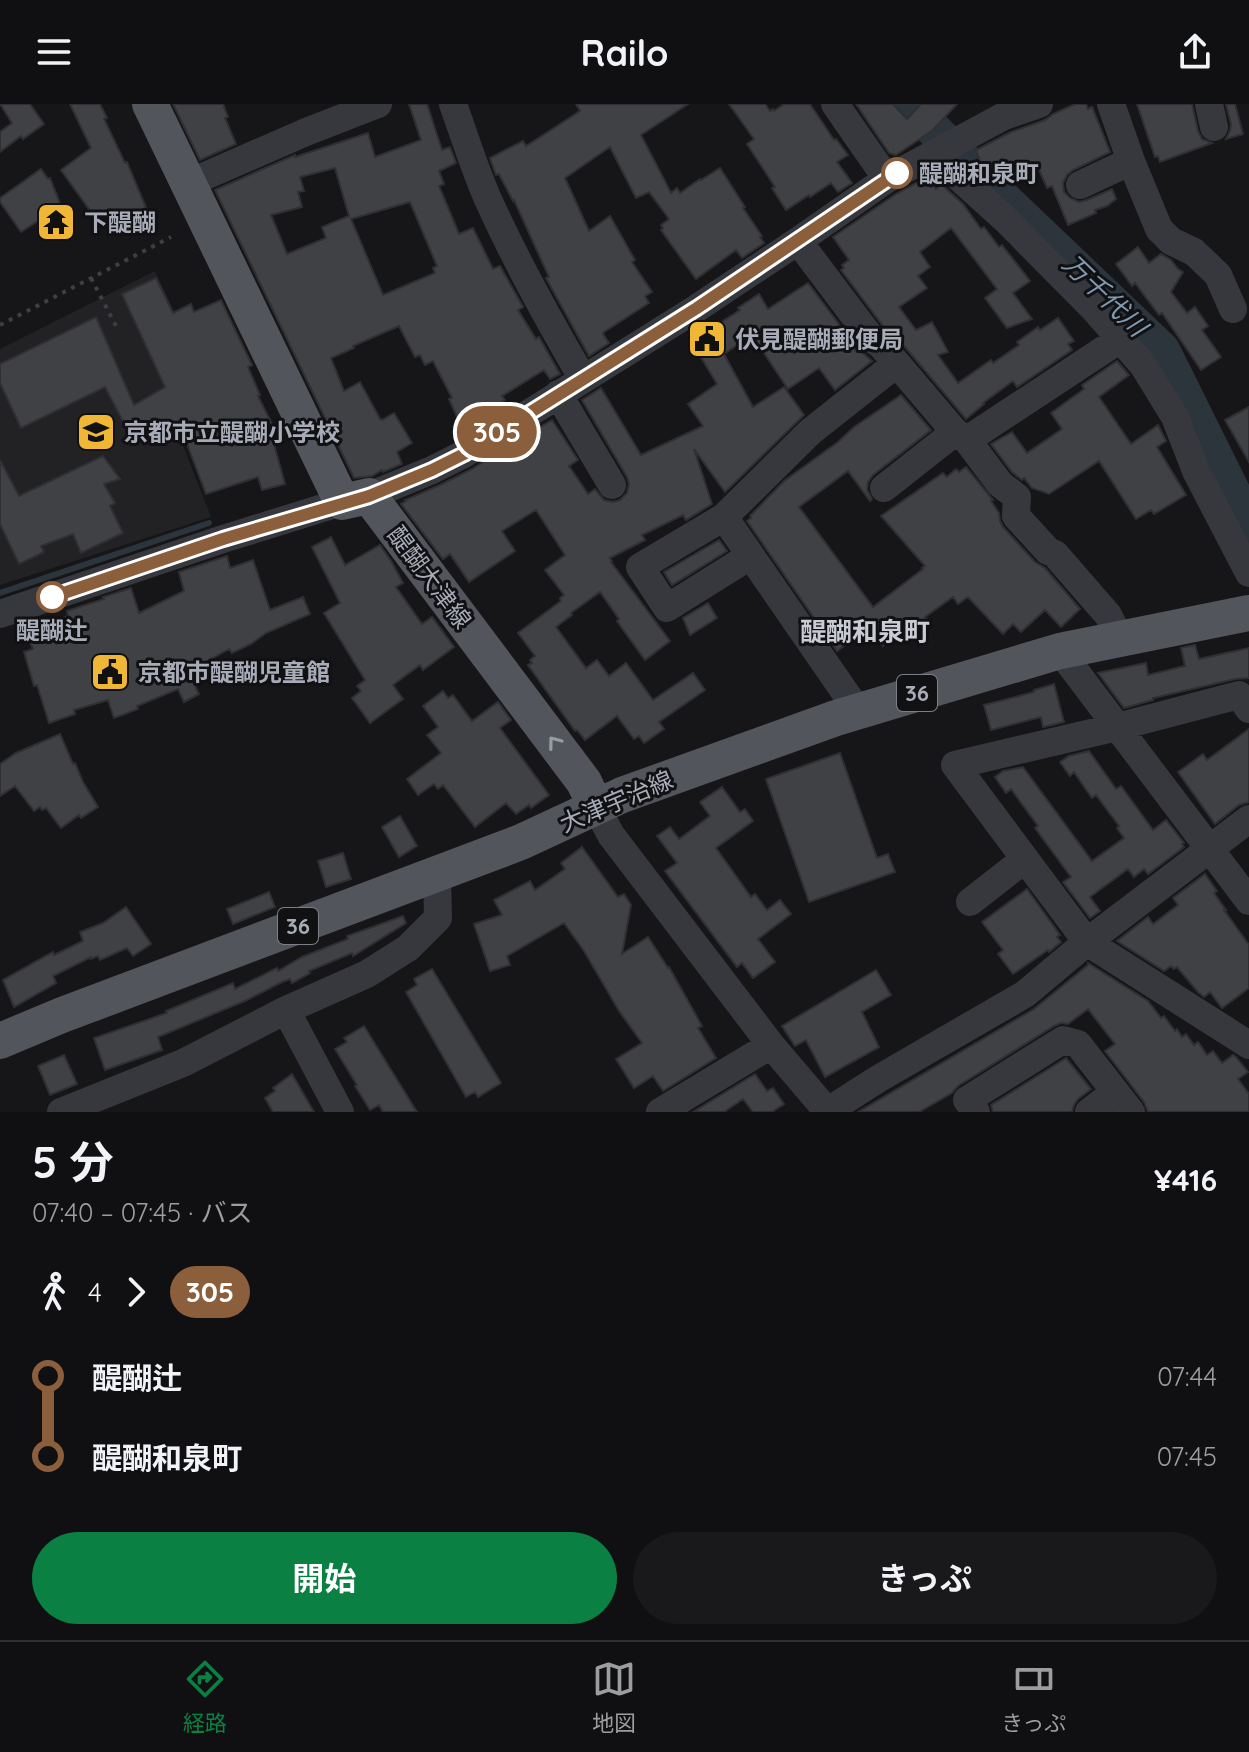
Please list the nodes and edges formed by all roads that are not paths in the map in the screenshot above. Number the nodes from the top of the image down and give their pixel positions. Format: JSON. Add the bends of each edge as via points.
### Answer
{"nodes":[{"id":1,"x":150,"y":104,"type":"edge"},
{"id":2,"x":378,"y":104,"type":"edge"},
{"id":3,"x":453,"y":104,"type":"edge"},
{"id":4,"x":835,"y":104,"type":"edge"},
{"id":5,"x":1039,"y":104,"type":"edge"},
{"id":6,"x":1111,"y":104,"type":"edge"},
{"id":7,"x":1002,"y":110,"type":"edge"},
{"id":8,"x":945,"y":147,"type":"junction"},
{"id":9,"x":1131,"y":161,"type":"junction"},
{"id":10,"x":887,"y":179,"type":"junction"},
{"id":11,"x":189,"y":183,"type":"junction"},
{"id":12,"x":1080,"y":185,"type":"dead end"},
{"id":13,"x":798,"y":241,"type":"junction"},
{"id":14,"x":1233,"y":309,"type":"dead end"},
{"id":15,"x":1120,"y":339,"type":"junction"},
{"id":16,"x":896,"y":364,"type":"junction"},
{"id":17,"x":583,"y":379,"type":"junction"},
{"id":18,"x":558,"y":394,"type":"junction"},
{"id":19,"x":961,"y":436,"type":"junction"},
{"id":20,"x":612,"y":485,"type":"dead end"},
{"id":21,"x":884,"y":488,"type":"dead end"},
{"id":22,"x":356,"y":499,"type":"junction"},
{"id":23,"x":724,"y":517,"type":"junction"},
{"id":24,"x":750,"y":556,"type":"junction"},
{"id":25,"x":1249,"y":573,"type":"edge"},
{"id":26,"x":1249,"y":613,"type":"edge"},
{"id":27,"x":0,"y":614,"type":"edge"},
{"id":28,"x":1120,"y":639,"type":"junction"},
{"id":29,"x":1060,"y":651,"type":"junction"},
{"id":30,"x":1249,"y":709,"type":"edge"},
{"id":31,"x":858,"y":711,"type":"junction"},
{"id":32,"x":1117,"y":727,"type":"junction"},
{"id":33,"x":596,"y":807,"type":"junction"},
{"id":34,"x":1249,"y":819,"type":"edge"},
{"id":35,"x":1210,"y":849,"type":"junction"},
{"id":36,"x":1025,"y":859,"type":"junction"},
{"id":37,"x":437,"y":873,"type":"junction"},
{"id":38,"x":1249,"y":901,"type":"edge"},
{"id":39,"x":970,"y":902,"type":"dead end"},
{"id":40,"x":1087,"y":942,"type":"junction"},
{"id":41,"x":286,"y":1010,"type":"junction"},
{"id":42,"x":0,"y":1041,"type":"edge"},
{"id":43,"x":771,"y":1045,"type":"junction"},
{"id":44,"x":1249,"y":1045,"type":"edge"},
{"id":45,"x":1123,"y":1102,"type":"edge"},
{"id":46,"x":61,"y":1112,"type":"edge"},
{"id":47,"x":340,"y":1112,"type":"edge"},
{"id":48,"x":660,"y":1112,"type":"edge"},
{"id":49,"x":828,"y":1112,"type":"edge"},
{"id":50,"x":976,"y":1112,"type":"edge"},
{"id":51,"x":1089,"y":1112,"type":"edge"}],
"edges":[{"from":1,"to":11,"type":"main road","name":"醍醐大津線"},
{"from":2,"to":11,"type":"street"},
{"from":3,"to":17,"type":"street","via":[[509,245]]},
{"from":4,"to":10,"type":"street"},
{"from":5,"to":7,"type":"street"},
{"from":6,"to":9,"type":"street"},
{"from":7,"to":8,"type":"street"},
{"from":8,"to":10,"type":"street"},
{"from":8,"to":15,"type":"street","via":[[1004,218]]},
{"from":9,"to":12,"type":"street"},
{"from":9,"to":14,"type":"street","via":[[1159,229],[1218,275]]},
{"from":10,"to":13,"type":"street"},
{"from":11,"to":22,"type":"main road","name":"醍醐大津線"},
{"from":13,"to":16,"type":"street"},
{"from":13,"to":17,"type":"street"},
{"from":15,"to":19,"type":"street"},
{"from":15,"to":25,"type":"street","via":[[1175,417],[1196,471]]},
{"from":16,"to":19,"type":"street"},
{"from":16,"to":23,"type":"street","via":[[810,432]]},
{"from":17,"to":18,"type":"street"},
{"from":18,"to":20,"type":"street"},
{"from":18,"to":22,"type":"street","via":[[464,454]]},
{"from":19,"to":21,"type":"street"},
{"from":19,"to":28,"type":"street","via":[[1017,497],[1016,516],[1108,615]]},
{"from":22,"to":27,"type":"street"},
{"from":33,"to":22,"type":"main road","name":"醍醐大津線","one_way":true,"via":[[584,782]]},
{"from":23,"to":24,"type":"street"},
{"from":23,"to":24,"type":"street","via":[[640,567],[667,608]]},
{"from":24,"to":31,"type":"street"},
{"from":26,"to":28,"type":"main road","name":"大津宇治線","number":"36"},
{"from":28,"to":29,"type":"main road","name":"大津宇治線","number":"36"},
{"from":29,"to":31,"type":"main road","name":"大津宇治線","number":"36"},
{"from":29,"to":32,"type":"street"},
{"from":30,"to":32,"type":"street","via":[[1239,695]]},
{"from":31,"to":33,"type":"main road","name":"大津宇治線","number":"36"},
{"from":32,"to":35,"type":"street"},
{"from":32,"to":36,"type":"street","via":[[955,765]]},
{"from":33,"to":37,"type":"main road","name":"大津宇治線","number":"36"},
{"from":33,"to":43,"type":"street","via":[[611,835]]},
{"from":34,"to":35,"type":"street"},
{"from":35,"to":38,"type":"street"},
{"from":35,"to":40,"type":"street"},
{"from":36,"to":39,"type":"street"},
{"from":36,"to":40,"type":"street"},
{"from":37,"to":41,"type":"street","via":[[438,918],[408,948],[367,974]]},
{"from":37,"to":42,"type":"main road","name":"大津宇治線","number":"36"},
{"from":40,"to":44,"type":"street"},
{"from":40,"to":49,"type":"street","via":[[1025,994]]},
{"from":41,"to":46,"type":"street","via":[[183,1063]]},
{"from":41,"to":47,"type":"street"},
{"from":43,"to":48,"type":"street"},
{"from":43,"to":49,"type":"street"},
{"from":45,"to":50,"type":"street","via":[[1078,1044],[1063,1040],[967,1100]]},
{"from":45,"to":51,"type":"street"}]}
